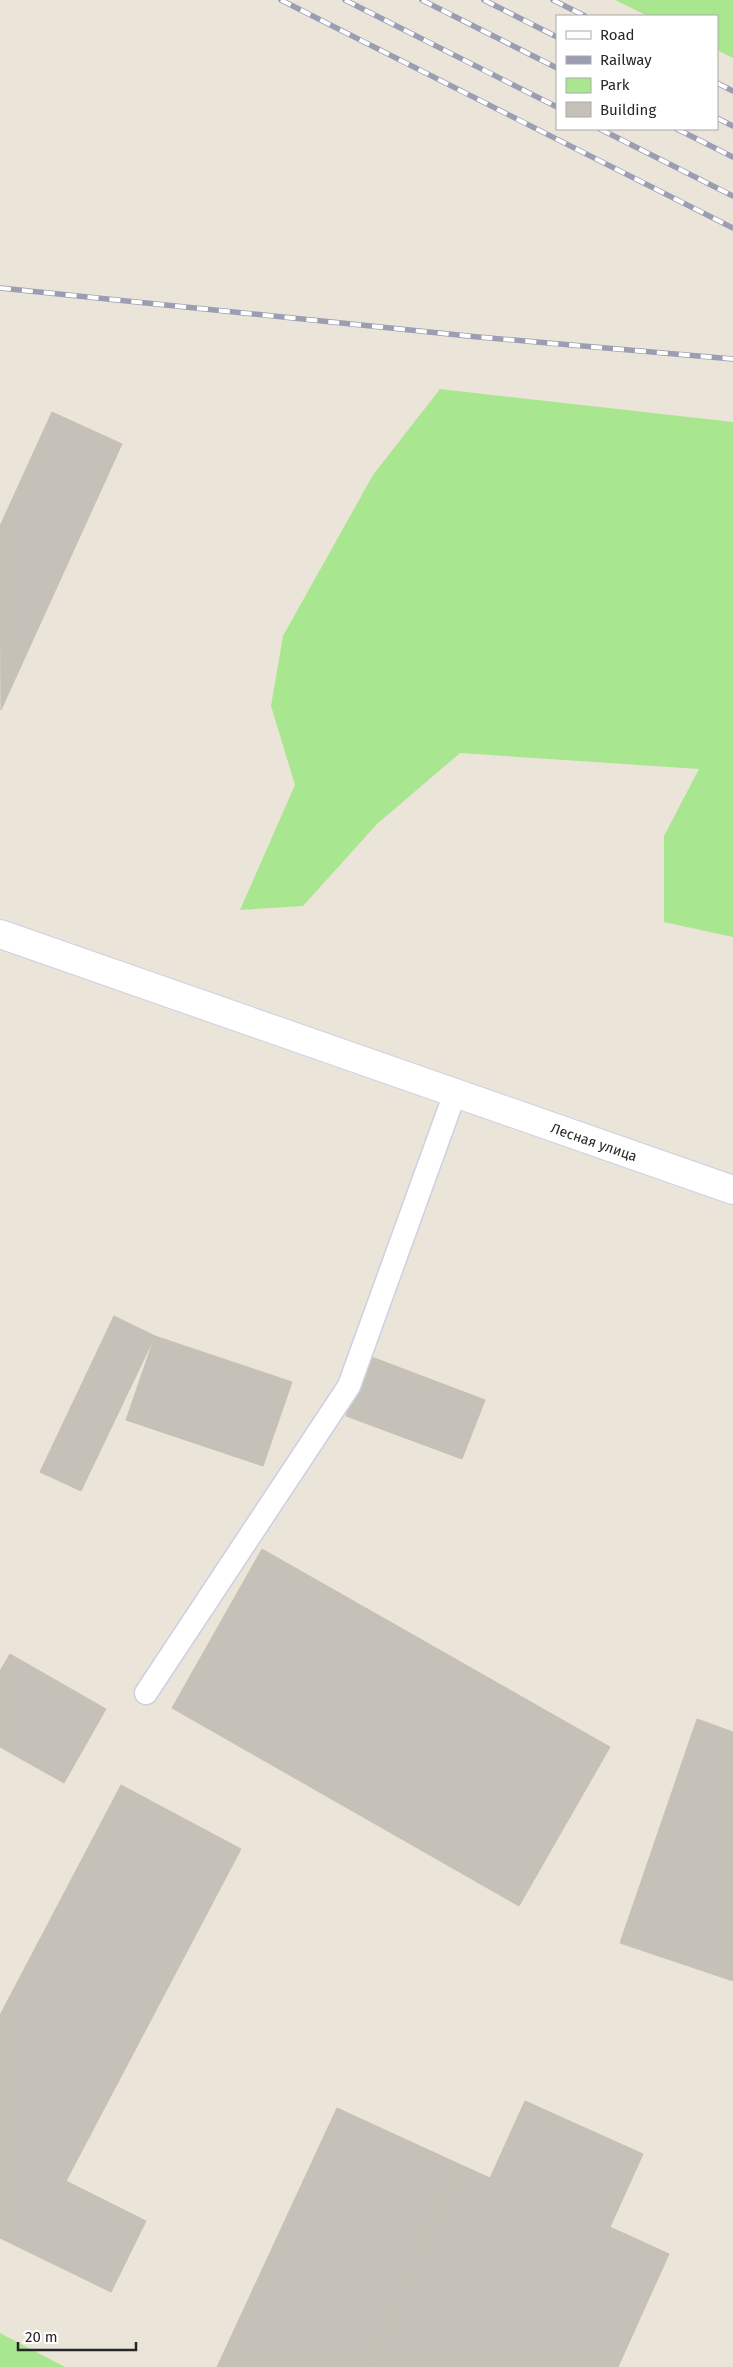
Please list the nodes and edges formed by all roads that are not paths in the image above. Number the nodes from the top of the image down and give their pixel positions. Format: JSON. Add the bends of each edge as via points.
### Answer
{"nodes":[{"id":1,"x":0,"y":934,"type":"edge"},
{"id":2,"x":455,"y":1093,"type":"junction"},
{"id":3,"x":733,"y":1190,"type":"edge"},
{"id":4,"x":146,"y":1693,"type":"dead end"}],
"edges":[{"from":1,"to":2,"type":"street","name":"Лесная улица"},
{"from":2,"to":3,"type":"street","name":"Лесная улица"},
{"from":2,"to":4,"type":"lane","via":[[349,1386]]}]}
